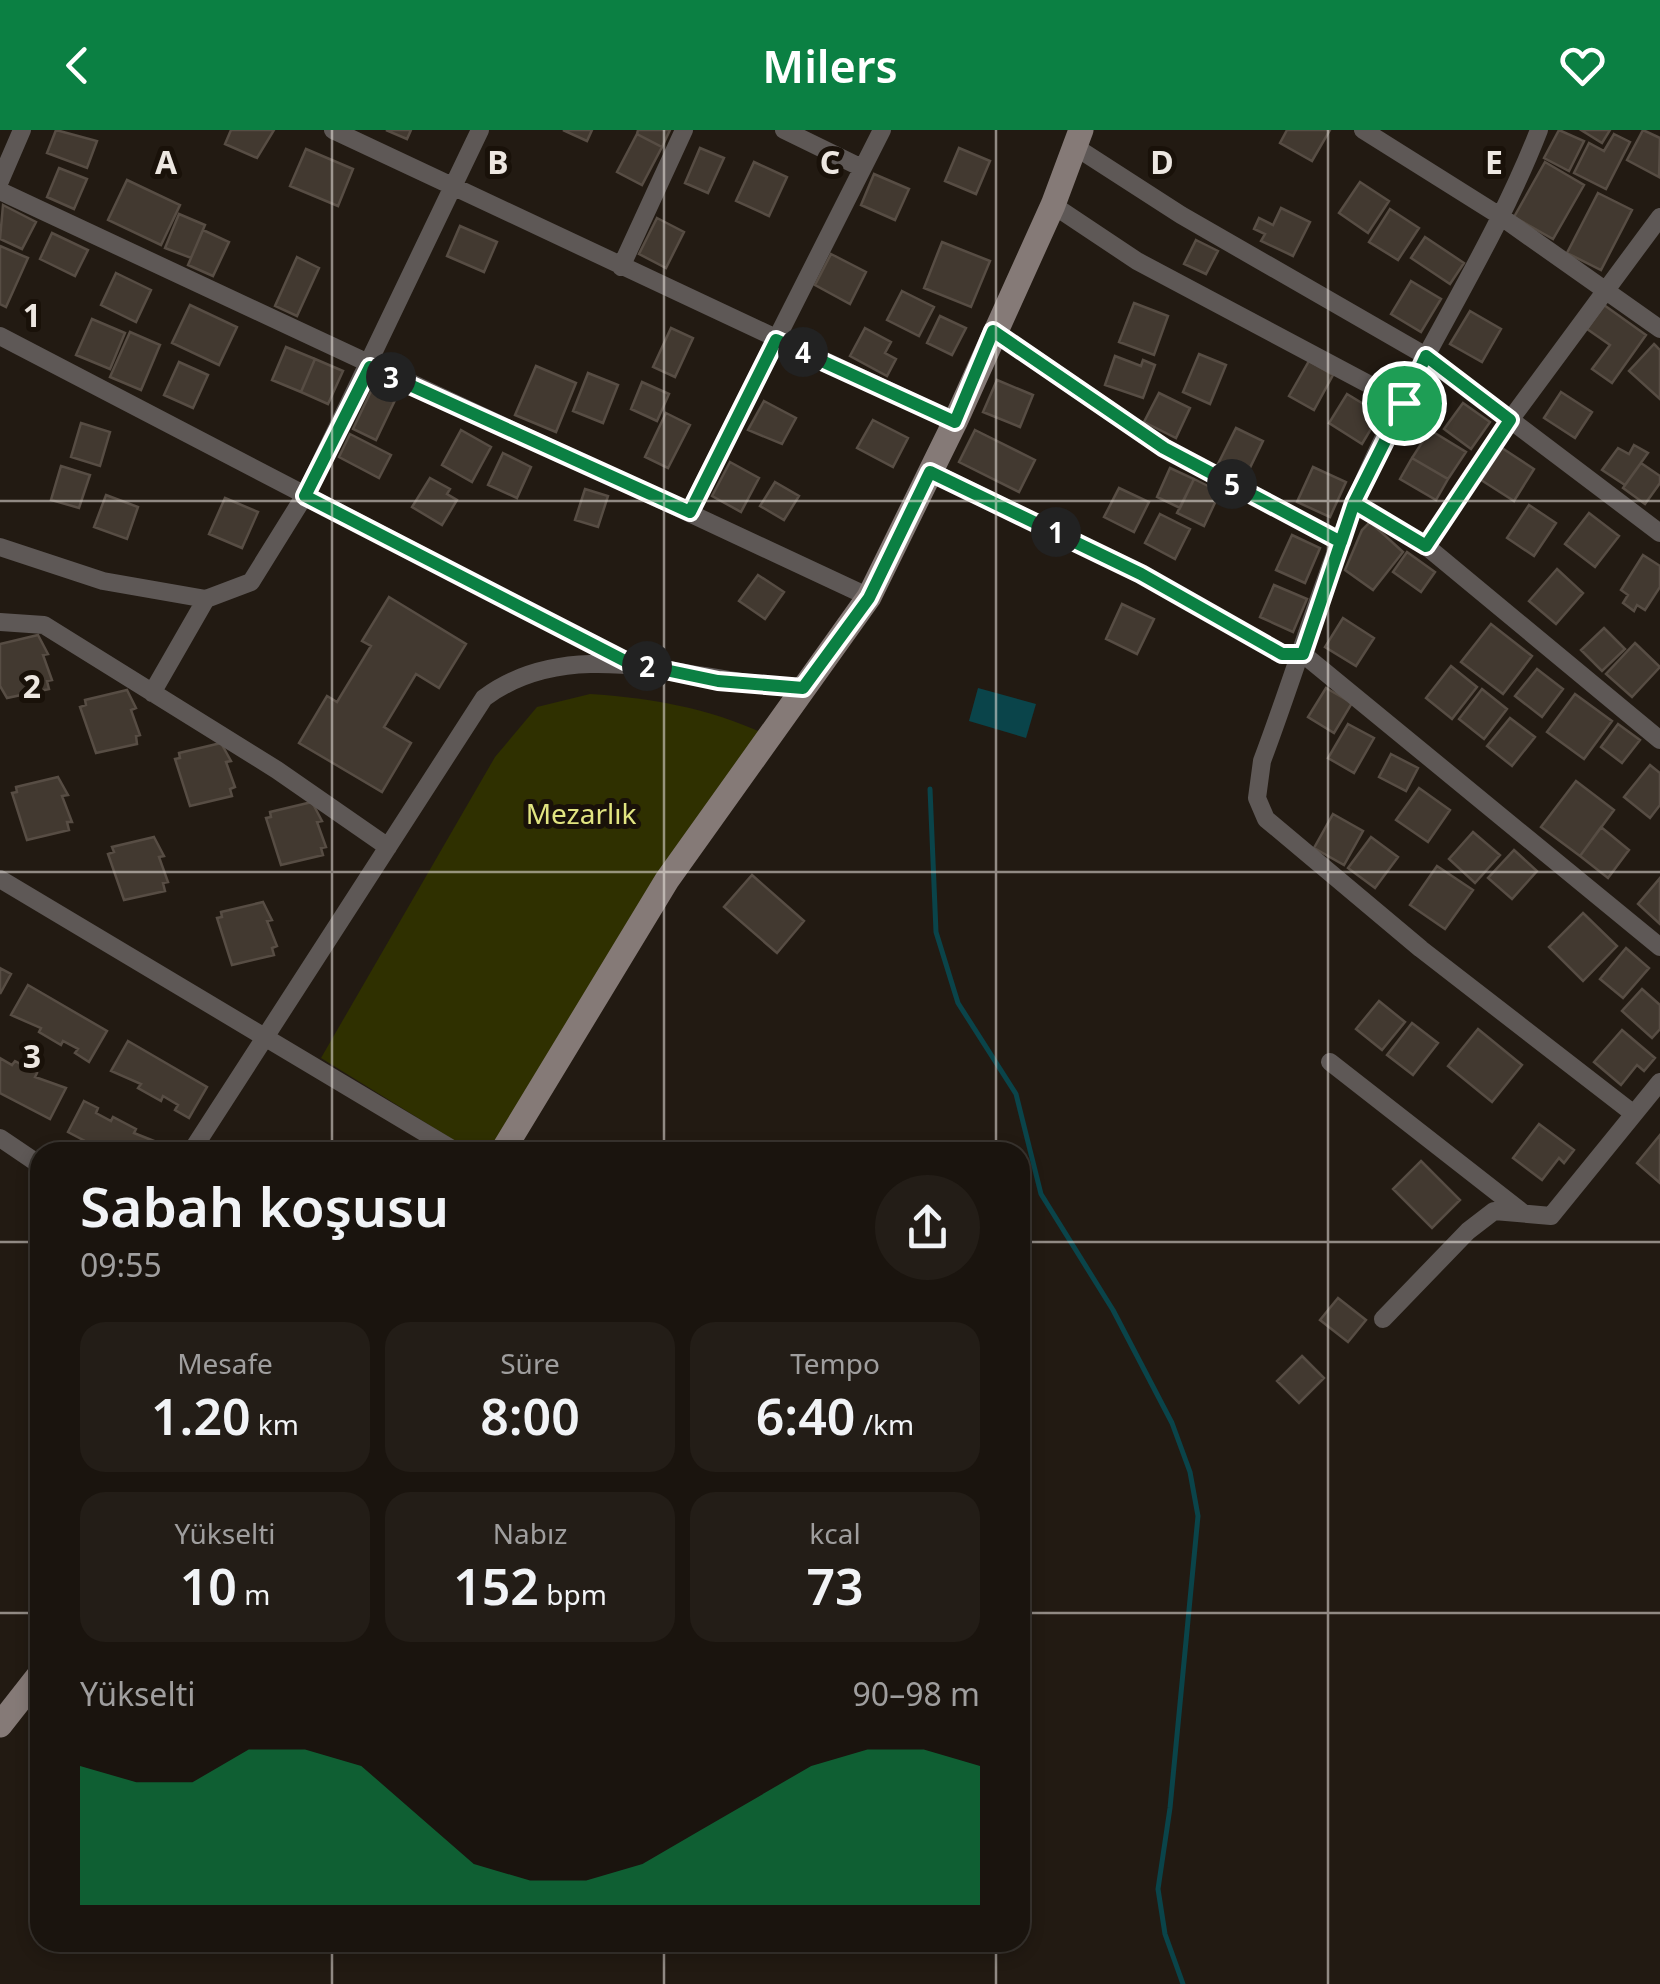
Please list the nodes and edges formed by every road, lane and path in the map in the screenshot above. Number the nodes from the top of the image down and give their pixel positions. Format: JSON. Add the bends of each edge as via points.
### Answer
{"nodes":[{"id":1,"x":22,"y":130,"type":"edge"},
{"id":2,"x":333,"y":130,"type":"edge"},
{"id":3,"x":480,"y":130,"type":"edge"},
{"id":4,"x":684,"y":130,"type":"edge"},
{"id":5,"x":784,"y":130,"type":"edge"},
{"id":6,"x":882,"y":130,"type":"edge"},
{"id":7,"x":1364,"y":130,"type":"edge"},
{"id":8,"x":1540,"y":130,"type":"edge"},
{"id":9,"x":1077,"y":138,"type":"edge"},
{"id":10,"x":862,"y":168,"type":"junction"},
{"id":11,"x":0,"y":181,"type":"edge"},
{"id":12,"x":450,"y":188,"type":"junction"},
{"id":13,"x":0,"y":192,"type":"edge"},
{"id":14,"x":1053,"y":205,"type":"junction"},
{"id":15,"x":1500,"y":216,"type":"junction"},
{"id":16,"x":1660,"y":216,"type":"edge"},
{"id":17,"x":621,"y":267,"type":"junction"},
{"id":18,"x":1608,"y":289,"type":"junction"},
{"id":19,"x":1660,"y":329,"type":"edge"},
{"id":20,"x":993,"y":331,"type":"junction"},
{"id":21,"x":0,"y":336,"type":"edge"},
{"id":22,"x":776,"y":340,"type":"junction"},
{"id":23,"x":1426,"y":356,"type":"junction"},
{"id":24,"x":370,"y":367,"type":"junction"},
{"id":25,"x":1404,"y":403,"type":"junction"},
{"id":26,"x":1510,"y":420,"type":"junction"},
{"id":27,"x":955,"y":422,"type":"junction"},
{"id":28,"x":930,"y":472,"type":"junction"},
{"id":29,"x":305,"y":496,"type":"junction"},
{"id":30,"x":1354,"y":503,"type":"junction"},
{"id":31,"x":690,"y":512,"type":"junction"},
{"id":32,"x":1660,"y":533,"type":"edge"},
{"id":33,"x":1341,"y":542,"type":"junction"},
{"id":34,"x":1426,"y":546,"type":"junction"},
{"id":35,"x":0,"y":547,"type":"edge"},
{"id":36,"x":869,"y":598,"type":"junction"},
{"id":37,"x":206,"y":599,"type":"junction"},
{"id":38,"x":0,"y":622,"type":"edge"},
{"id":39,"x":1303,"y":654,"type":"junction"},
{"id":40,"x":627,"y":662,"type":"junction"},
{"id":41,"x":803,"y":688,"type":"junction"},
{"id":42,"x":152,"y":693,"type":"junction"},
{"id":43,"x":1660,"y":740,"type":"edge"},
{"id":44,"x":388,"y":847,"type":"junction"},
{"id":45,"x":0,"y":879,"type":"edge"},
{"id":46,"x":1660,"y":947,"type":"edge"},
{"id":47,"x":266,"y":1038,"type":"junction"},
{"id":48,"x":1330,"y":1062,"type":"dead end"},
{"id":49,"x":1657,"y":1090,"type":"edge"},
{"id":50,"x":1634,"y":1114,"type":"junction"},
{"id":51,"x":0,"y":1138,"type":"edge"},
{"id":52,"x":198,"y":1142,"type":"edge"},
{"id":53,"x":440,"y":1142,"type":"edge"},
{"id":54,"x":508,"y":1142,"type":"edge"},
{"id":55,"x":30,"y":1158,"type":"edge"},
{"id":56,"x":1523,"y":1212,"type":"junction"},
{"id":57,"x":1383,"y":1318,"type":"dead end"},
{"id":58,"x":30,"y":1687,"type":"edge"},
{"id":59,"x":0,"y":1725,"type":"edge"}],
"edges":[{"from":1,"to":11,"type":"street"},
{"from":2,"to":12,"type":"street"},
{"from":3,"to":12,"type":"street"},
{"from":4,"to":17,"type":"street"},
{"from":5,"to":10,"type":"street"},
{"from":6,"to":10,"type":"street"},
{"from":7,"to":15,"type":"street"},
{"from":8,"to":15,"type":"street"},
{"from":9,"to":14,"type":"street"},
{"from":9,"to":23,"type":"street","via":[[1181,215]]},
{"from":10,"to":22,"type":"street"},
{"from":12,"to":17,"type":"street"},
{"from":12,"to":24,"type":"street"},
{"from":13,"to":24,"type":"street"},
{"from":14,"to":20,"type":"street"},
{"from":14,"to":25,"type":"street","via":[[1137,261]]},
{"from":15,"to":18,"type":"street"},
{"from":15,"to":23,"type":"street"},
{"from":16,"to":18,"type":"street"},
{"from":17,"to":22,"type":"street"},
{"from":18,"to":19,"type":"street"},
{"from":18,"to":26,"type":"street"},
{"from":20,"to":27,"type":"street"},
{"from":20,"to":33,"type":"street","via":[[1164,448]]},
{"from":21,"to":29,"type":"street"},
{"from":22,"to":27,"type":"street"},
{"from":22,"to":31,"type":"street"},
{"from":23,"to":25,"type":"street"},
{"from":23,"to":26,"type":"street"},
{"from":24,"to":29,"type":"street"},
{"from":24,"to":31,"type":"street"},
{"from":25,"to":30,"type":"street"},
{"from":26,"to":32,"type":"street"},
{"from":26,"to":34,"type":"street"},
{"from":27,"to":28,"type":"street"},
{"from":28,"to":36,"type":"street"},
{"from":28,"to":39,"type":"street","via":[[1141,574],[1282,654]]},
{"from":29,"to":37,"type":"street","via":[[251,582]]},
{"from":29,"to":40,"type":"street"},
{"from":30,"to":33,"type":"street"},
{"from":30,"to":34,"type":"street"},
{"from":31,"to":36,"type":"street"},
{"from":33,"to":39,"type":"street"},
{"from":34,"to":43,"type":"street"},
{"from":35,"to":37,"type":"street","via":[[102,581]]},
{"from":36,"to":41,"type":"street"},
{"from":37,"to":42,"type":"street"},
{"from":38,"to":42,"type":"street","via":[[44,624]]},
{"from":39,"to":46,"type":"street"},
{"from":39,"to":50,"type":"street","via":[[1262,761],[1257,798],[1266,820]]},
{"from":40,"to":41,"type":"street","via":[[718,681]]},
{"from":40,"to":44,"type":"street","via":[[510,678],[484,698]]},
{"from":41,"to":54,"type":"street","via":[[667,880]]},
{"from":42,"to":44,"type":"street"},
{"from":44,"to":47,"type":"street"},
{"from":45,"to":47,"type":"street"},
{"from":47,"to":52,"type":"street"},
{"from":47,"to":53,"type":"street"},
{"from":48,"to":56,"type":"street"},
{"from":49,"to":50,"type":"street"},
{"from":50,"to":56,"type":"street","via":[[1552,1216]]},
{"from":51,"to":55,"type":"street"},
{"from":56,"to":57,"type":"street","via":[[1494,1212],[1468,1231]]},
{"from":58,"to":59,"type":"street"}]}
